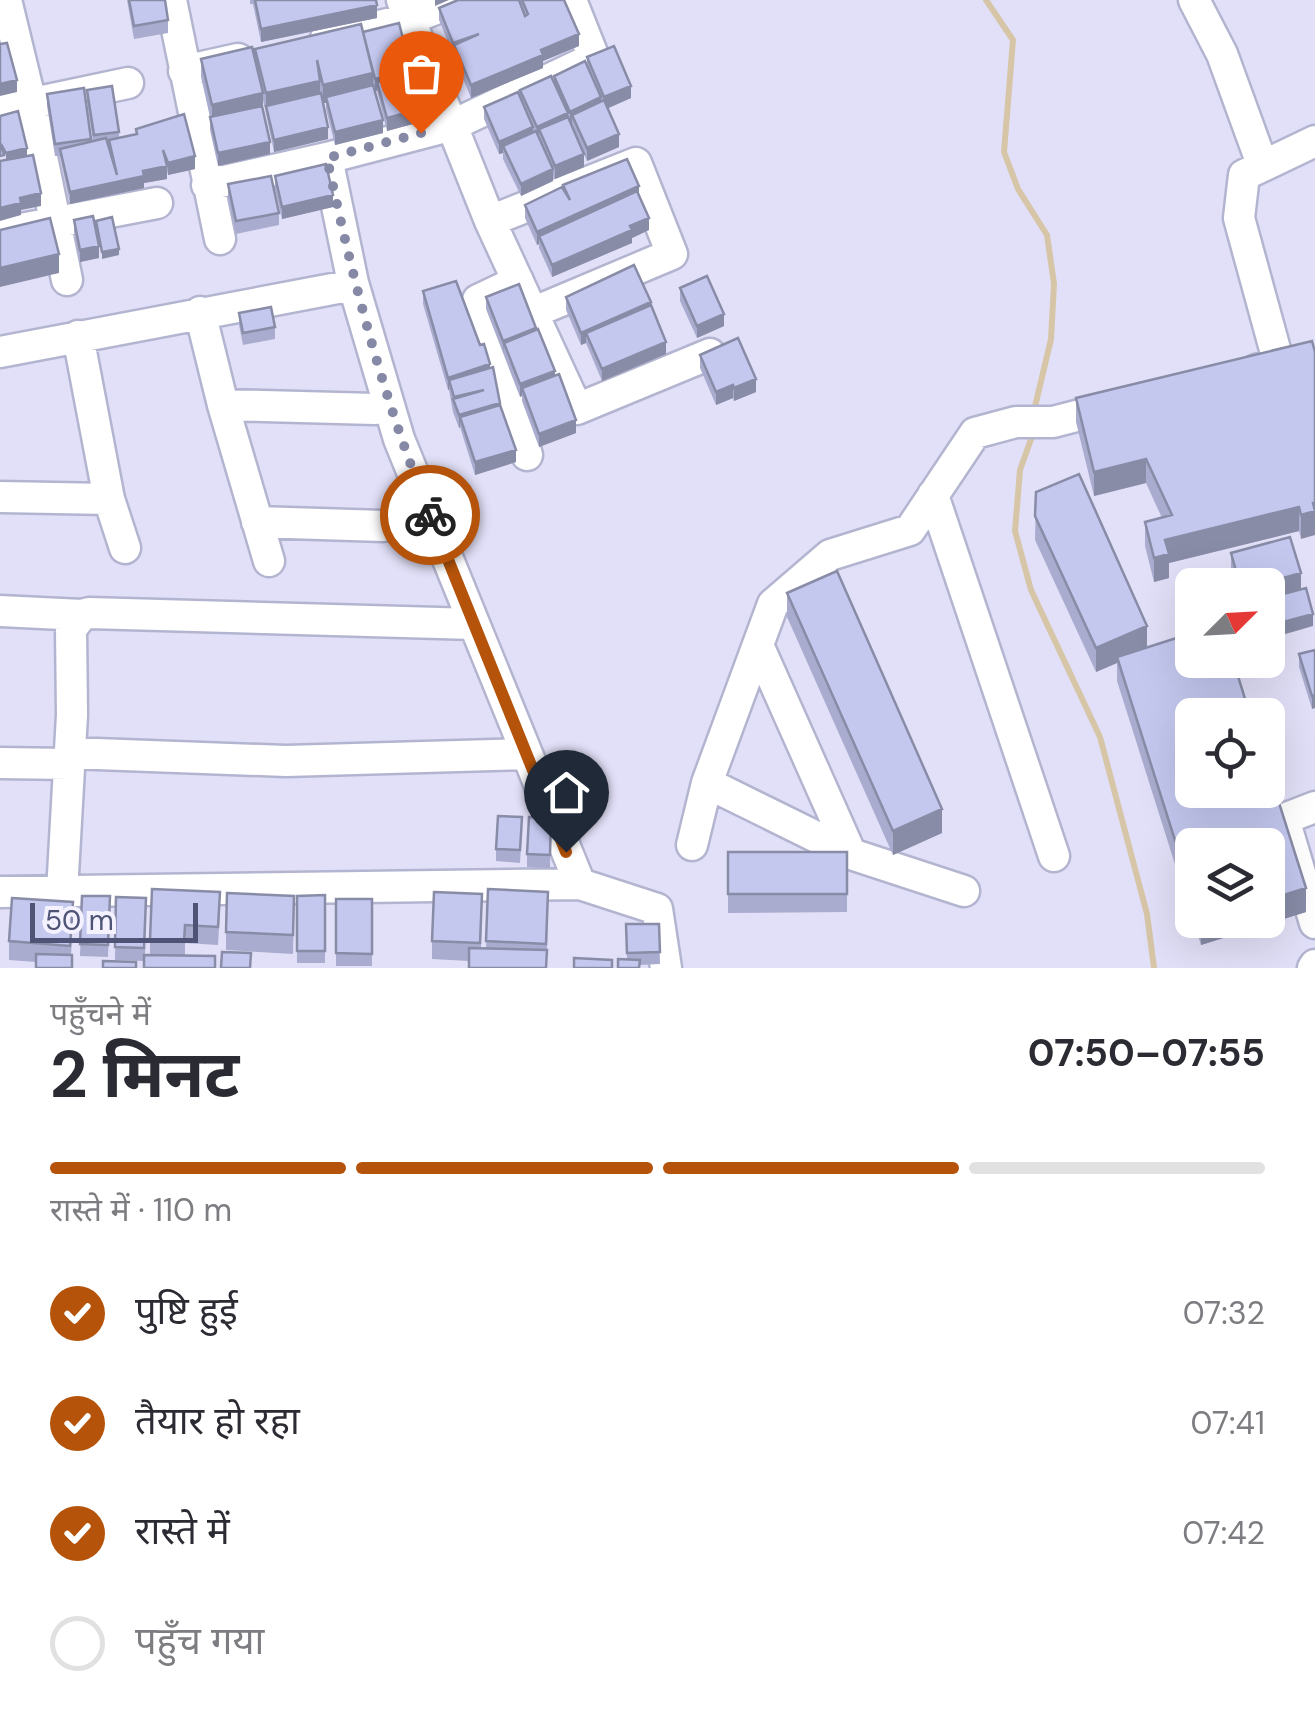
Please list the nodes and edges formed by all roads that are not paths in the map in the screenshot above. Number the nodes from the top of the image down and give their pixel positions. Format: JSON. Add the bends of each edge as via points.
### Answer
{"nodes":[{"id":1,"x":6,"y":0,"type":"edge"},
{"id":2,"x":171,"y":0,"type":"edge"},
{"id":3,"x":458,"y":0,"type":"edge"},
{"id":4,"x":571,"y":0,"type":"edge"},
{"id":5,"x":1194,"y":0,"type":"edge"},
{"id":6,"x":406,"y":10,"type":"edge"},
{"id":7,"x":297,"y":45,"type":"edge"},
{"id":8,"x":259,"y":54,"type":"edge"},
{"id":9,"x":184,"y":71,"type":"junction"},
{"id":10,"x":128,"y":83,"type":"dead end"},
{"id":11,"x":32,"y":103,"type":"junction"},
{"id":12,"x":0,"y":110,"type":"edge"},
{"id":13,"x":452,"y":124,"type":"junction"},
{"id":14,"x":1315,"y":142,"type":"edge"},
{"id":15,"x":327,"y":158,"type":"junction"},
{"id":16,"x":1262,"y":164,"type":"junction"},
{"id":17,"x":207,"y":185,"type":"junction"},
{"id":18,"x":157,"y":203,"type":"dead end"},
{"id":19,"x":490,"y":221,"type":"junction"},
{"id":20,"x":54,"y":222,"type":"junction"},
{"id":21,"x":0,"y":232,"type":"edge"},
{"id":22,"x":220,"y":239,"type":"dead end"},
{"id":23,"x":68,"y":280,"type":"dead end"},
{"id":24,"x":518,"y":281,"type":"junction"},
{"id":25,"x":343,"y":287,"type":"dead end"},
{"id":26,"x":200,"y":312,"type":"junction"},
{"id":27,"x":532,"y":312,"type":"junction"},
{"id":28,"x":78,"y":336,"type":"junction"},
{"id":29,"x":0,"y":352,"type":"edge"},
{"id":30,"x":710,"y":354,"type":"edge"},
{"id":31,"x":1223,"y":378,"type":"edge"},
{"id":32,"x":1147,"y":398,"type":"edge"},
{"id":33,"x":223,"y":405,"type":"junction"},
{"id":34,"x":375,"y":409,"type":"dead end"},
{"id":35,"x":527,"y":454,"type":"dead end"},
{"id":36,"x":933,"y":495,"type":"junction"},
{"id":37,"x":0,"y":497,"type":"edge"},
{"id":38,"x":109,"y":499,"type":"junction"},
{"id":39,"x":258,"y":522,"type":"junction"},
{"id":40,"x":383,"y":526,"type":"dead end"},
{"id":41,"x":126,"y":548,"type":"dead end"},
{"id":42,"x":269,"y":561,"type":"dead end"},
{"id":43,"x":0,"y":611,"type":"edge"},
{"id":44,"x":82,"y":615,"type":"junction"},
{"id":45,"x":474,"y":624,"type":"junction"},
{"id":46,"x":758,"y":645,"type":"junction"},
{"id":47,"x":527,"y":754,"type":"junction"},
{"id":48,"x":70,"y":759,"type":"junction"},
{"id":49,"x":0,"y":763,"type":"edge"},
{"id":50,"x":707,"y":783,"type":"junction"},
{"id":51,"x":1315,"y":807,"type":"edge"},
{"id":52,"x":692,"y":845,"type":"dead end"},
{"id":53,"x":851,"y":854,"type":"junction"},
{"id":54,"x":1054,"y":856,"type":"dead end"},
{"id":55,"x":580,"y":884,"type":"junction"},
{"id":56,"x":964,"y":891,"type":"dead end"},
{"id":57,"x":0,"y":892,"type":"edge"},
{"id":58,"x":62,"y":892,"type":"junction"},
{"id":59,"x":1315,"y":923,"type":"edge"},
{"id":60,"x":666,"y":968,"type":"edge"}],
"edges":[{"from":1,"to":11,"type":"street"},
{"from":2,"to":9,"type":"street"},
{"from":3,"to":6,"type":"street"},
{"from":4,"to":13,"type":"street","via":[[594,58]]},
{"from":5,"to":16,"type":"street","via":[[1222,54]]},
{"from":6,"to":7,"type":"street"},
{"from":6,"to":13,"type":"street"},
{"from":8,"to":9,"type":"street"},
{"from":9,"to":17,"type":"street"},
{"from":10,"to":11,"type":"street"},
{"from":11,"to":12,"type":"street"},
{"from":11,"to":20,"type":"street"},
{"from":13,"to":15,"type":"street"},
{"from":13,"to":19,"type":"street"},
{"from":14,"to":16,"type":"street"},
{"from":15,"to":17,"type":"street"},
{"from":15,"to":45,"type":"street","via":[[353,282],[400,439]]},
{"from":16,"to":31,"type":"street","via":[[1244,175],[1239,218],[1279,364]]},
{"from":17,"to":22,"type":"street"},
{"from":18,"to":20,"type":"street"},
{"from":19,"to":24,"type":"street"},
{"from":19,"to":27,"type":"street","via":[[636,163],[672,254]]},
{"from":20,"to":21,"type":"street"},
{"from":20,"to":23,"type":"street"},
{"from":24,"to":27,"type":"street"},
{"from":24,"to":35,"type":"street","via":[[478,300]]},
{"from":25,"to":26,"type":"street"},
{"from":26,"to":28,"type":"street"},
{"from":26,"to":33,"type":"street"},
{"from":27,"to":30,"type":"street","via":[[577,409]]},
{"from":28,"to":29,"type":"street"},
{"from":28,"to":38,"type":"street"},
{"from":32,"to":36,"type":"street","via":[[974,433]]},
{"from":33,"to":34,"type":"street"},
{"from":33,"to":39,"type":"street"},
{"from":36,"to":46,"type":"street","via":[[910,530],[830,555],[773,604]]},
{"from":36,"to":54,"type":"street"},
{"from":37,"to":38,"type":"street"},
{"from":38,"to":41,"type":"street"},
{"from":39,"to":40,"type":"street"},
{"from":39,"to":42,"type":"street"},
{"from":43,"to":44,"type":"street"},
{"from":44,"to":45,"type":"street"},
{"from":44,"to":48,"type":"street","via":[[72,629]]},
{"from":45,"to":47,"type":"street"},
{"from":46,"to":50,"type":"street"},
{"from":46,"to":53,"type":"street"},
{"from":47,"to":48,"type":"street"},
{"from":47,"to":55,"type":"street"},
{"from":48,"to":49,"type":"street"},
{"from":48,"to":58,"type":"street"},
{"from":50,"to":52,"type":"street"},
{"from":50,"to":53,"type":"street"},
{"from":51,"to":59,"type":"street","via":[[1284,819]]},
{"from":53,"to":56,"type":"street"},
{"from":55,"to":58,"type":"street"},
{"from":55,"to":60,"type":"street","via":[[657,909]]},
{"from":57,"to":58,"type":"street"}]}
